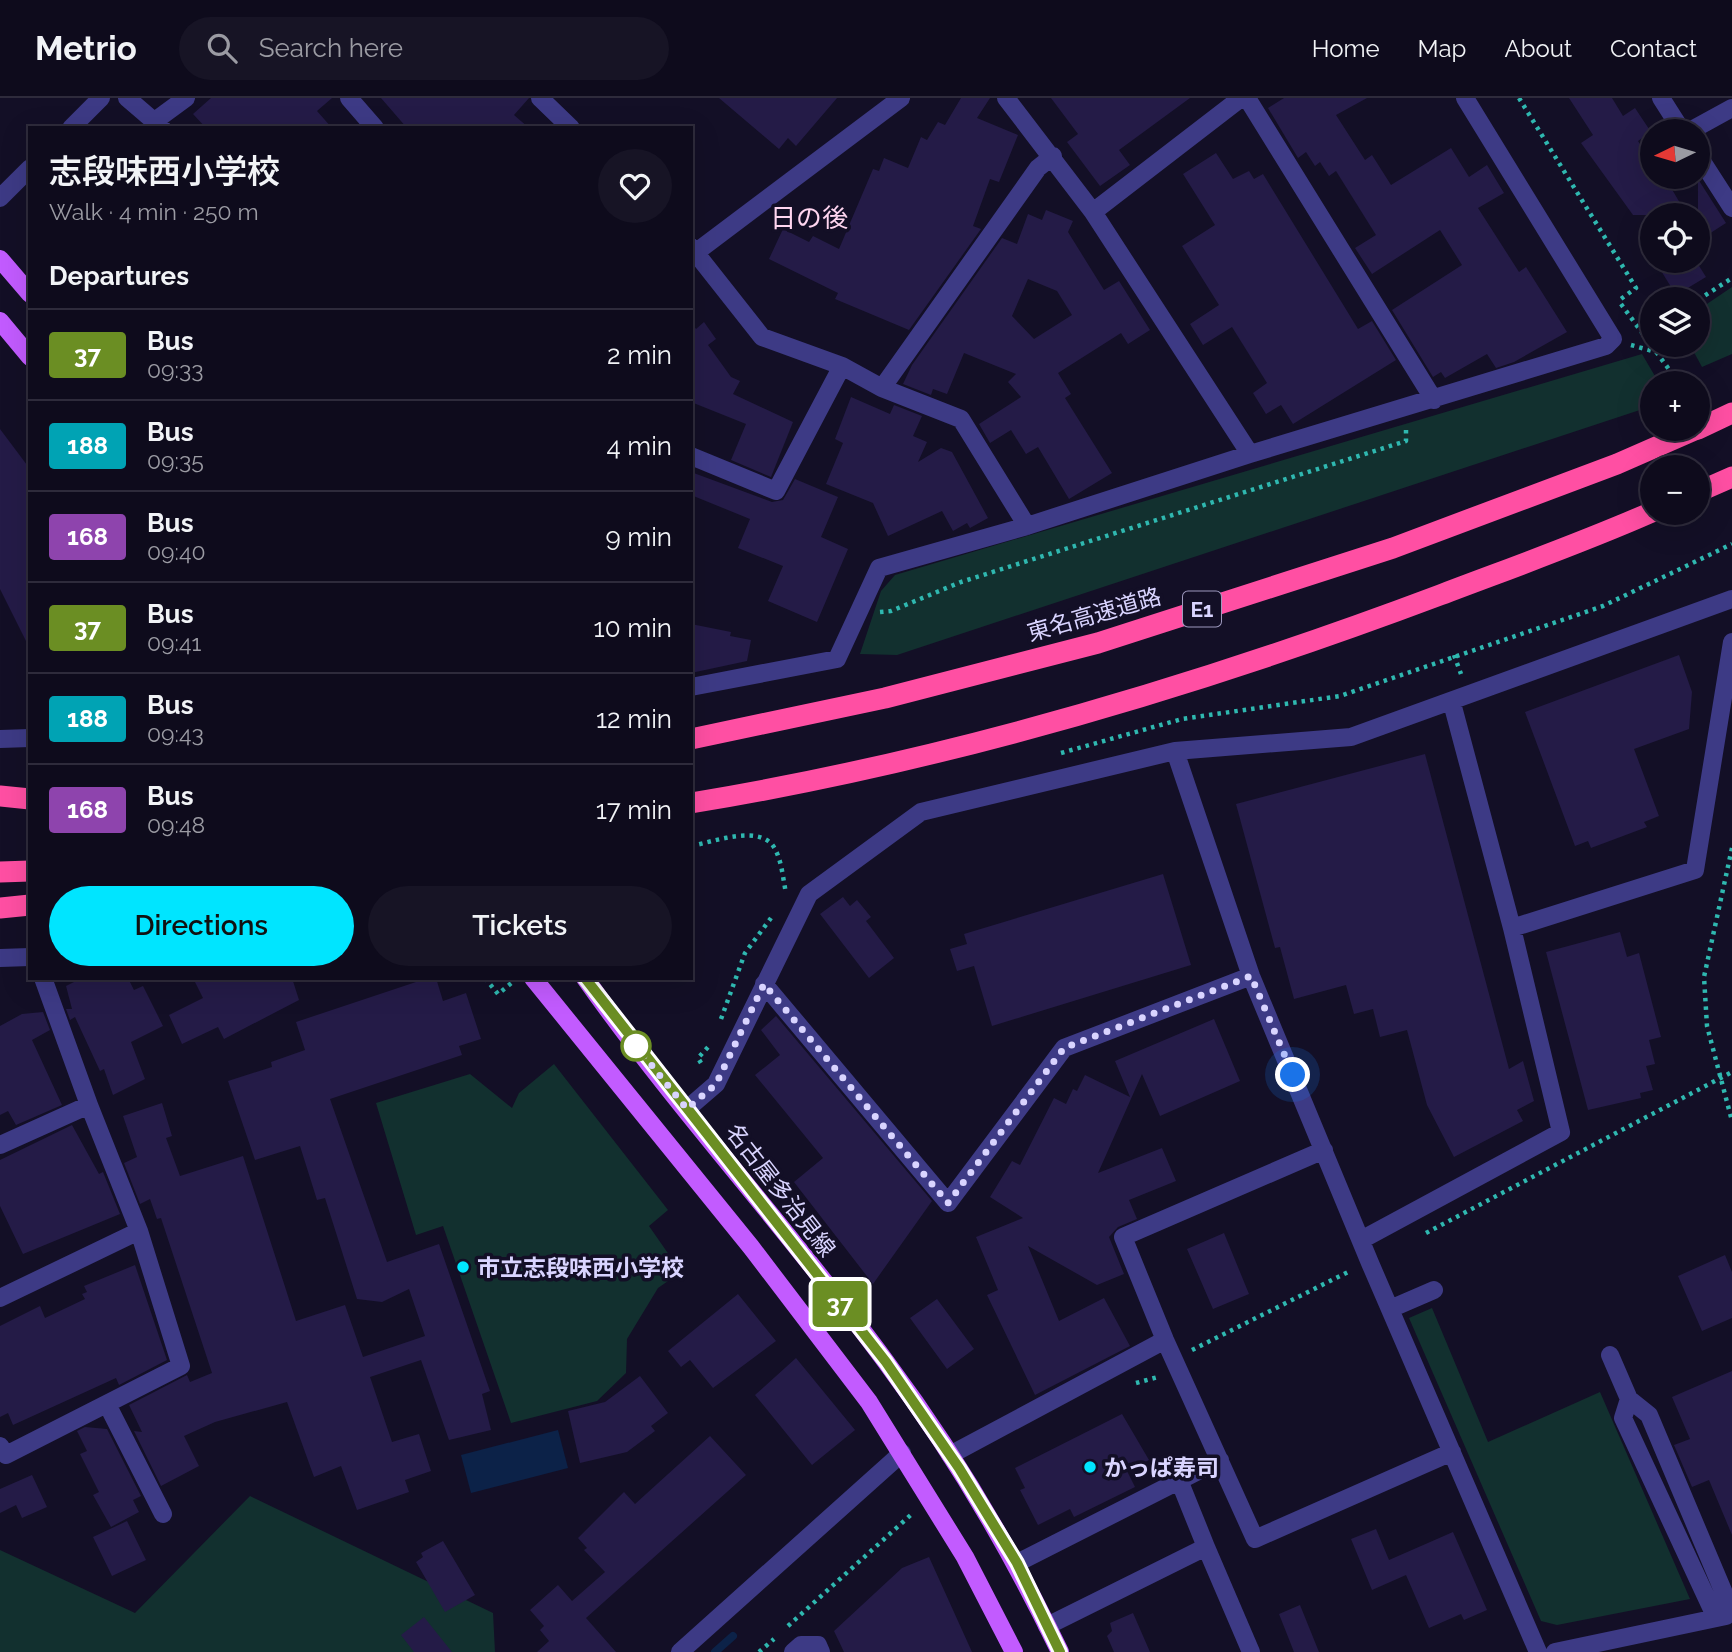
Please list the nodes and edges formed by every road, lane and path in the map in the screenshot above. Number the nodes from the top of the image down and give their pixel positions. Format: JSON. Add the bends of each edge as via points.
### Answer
{"nodes":[{"id":1,"x":101,"y":98,"type":"edge"},
{"id":2,"x":127,"y":98,"type":"edge"},
{"id":3,"x":186,"y":98,"type":"edge"},
{"id":4,"x":349,"y":98,"type":"edge"},
{"id":5,"x":540,"y":98,"type":"edge"},
{"id":6,"x":901,"y":98,"type":"edge"},
{"id":7,"x":1006,"y":98,"type":"edge"},
{"id":8,"x":1241,"y":98,"type":"edge"},
{"id":9,"x":1247,"y":98,"type":"edge"},
{"id":10,"x":1465,"y":98,"type":"edge"},
{"id":11,"x":1518,"y":98,"type":"edge"},
{"id":12,"x":1661,"y":98,"type":"edge"},
{"id":13,"x":1732,"y":108,"type":"edge"},
{"id":14,"x":1674,"y":119,"type":"edge"},
{"id":15,"x":1710,"y":120,"type":"edge"},
{"id":16,"x":159,"y":124,"type":"edge"},
{"id":17,"x":73,"y":126,"type":"edge"},
{"id":18,"x":373,"y":126,"type":"edge"},
{"id":19,"x":569,"y":126,"type":"edge"},
{"id":20,"x":1053,"y":156,"type":"junction"},
{"id":21,"x":28,"y":171,"type":"edge"},
{"id":22,"x":1710,"y":174,"type":"edge"},
{"id":23,"x":0,"y":198,"type":"edge"},
{"id":24,"x":1732,"y":208,"type":"edge"},
{"id":25,"x":1093,"y":212,"type":"junction"},
{"id":26,"x":693,"y":252,"type":"edge"},
{"id":27,"x":0,"y":259,"type":"edge"},
{"id":28,"x":1732,"y":278,"type":"edge"},
{"id":29,"x":28,"y":292,"type":"edge"},
{"id":30,"x":1612,"y":292,"type":"dead end"},
{"id":31,"x":1710,"y":292,"type":"edge"},
{"id":32,"x":1619,"y":302,"type":"junction"},
{"id":33,"x":0,"y":321,"type":"edge"},
{"id":34,"x":1640,"y":331,"type":"edge"},
{"id":35,"x":28,"y":355,"type":"edge"},
{"id":36,"x":842,"y":366,"type":"junction"},
{"id":37,"x":882,"y":388,"type":"junction"},
{"id":38,"x":1434,"y":400,"type":"junction"},
{"id":39,"x":1409,"y":407,"type":"junction"},
{"id":40,"x":1732,"y":413,"type":"edge"},
{"id":41,"x":1710,"y":423,"type":"edge"},
{"id":42,"x":1670,"y":441,"type":"edge"},
{"id":43,"x":1250,"y":454,"type":"junction"},
{"id":44,"x":693,"y":457,"type":"edge"},
{"id":45,"x":1732,"y":477,"type":"edge"},
{"id":46,"x":1710,"y":487,"type":"edge"},
{"id":47,"x":1640,"y":517,"type":"edge"},
{"id":48,"x":1027,"y":526,"type":"junction"},
{"id":49,"x":1732,"y":599,"type":"edge"},
{"id":50,"x":863,"y":608,"type":"junction"},
{"id":51,"x":1732,"y":642,"type":"edge"},
{"id":52,"x":693,"y":687,"type":"edge"},
{"id":53,"x":1452,"y":703,"type":"junction"},
{"id":54,"x":28,"y":738,"type":"edge"},
{"id":55,"x":0,"y":739,"type":"edge"},
{"id":56,"x":693,"y":739,"type":"edge"},
{"id":57,"x":1175,"y":751,"type":"junction"},
{"id":58,"x":0,"y":796,"type":"edge"},
{"id":59,"x":28,"y":799,"type":"edge"},
{"id":60,"x":693,"y":803,"type":"edge"},
{"id":61,"x":28,"y":809,"type":"edge"},
{"id":62,"x":0,"y":810,"type":"edge"},
{"id":63,"x":693,"y":846,"type":"edge"},
{"id":64,"x":1732,"y":848,"type":"edge"},
{"id":65,"x":28,"y":871,"type":"edge"},
{"id":66,"x":0,"y":872,"type":"edge"},
{"id":67,"x":787,"y":897,"type":"dead end"},
{"id":68,"x":28,"y":905,"type":"edge"},
{"id":69,"x":0,"y":908,"type":"edge"},
{"id":70,"x":1512,"y":928,"type":"junction"},
{"id":71,"x":28,"y":957,"type":"edge"},
{"id":72,"x":0,"y":958,"type":"edge"},
{"id":73,"x":1251,"y":976,"type":"junction"},
{"id":74,"x":44,"y":980,"type":"edge"},
{"id":75,"x":487,"y":980,"type":"edge"},
{"id":76,"x":515,"y":980,"type":"edge"},
{"id":77,"x":535,"y":980,"type":"edge"},
{"id":78,"x":587,"y":980,"type":"edge"},
{"id":79,"x":764,"y":984,"type":"junction"},
{"id":80,"x":1732,"y":1072,"type":"edge"},
{"id":81,"x":1718,"y":1079,"type":"junction"},
{"id":82,"x":89,"y":1105,"type":"junction"},
{"id":83,"x":687,"y":1109,"type":"junction"},
{"id":84,"x":1732,"y":1121,"type":"edge"},
{"id":85,"x":0,"y":1145,"type":"edge"},
{"id":86,"x":1324,"y":1150,"type":"junction"},
{"id":87,"x":139,"y":1231,"type":"junction"},
{"id":88,"x":1424,"y":1234,"type":"dead end"},
{"id":89,"x":1363,"y":1239,"type":"junction"},
{"id":90,"x":1370,"y":1263,"type":"junction"},
{"id":91,"x":1434,"y":1290,"type":"dead end"},
{"id":92,"x":0,"y":1298,"type":"edge"},
{"id":93,"x":1390,"y":1309,"type":"junction"},
{"id":94,"x":1165,"y":1340,"type":"junction"},
{"id":95,"x":1609,"y":1355,"type":"dead end"},
{"id":96,"x":1178,"y":1365,"type":"junction"},
{"id":97,"x":1132,"y":1384,"type":"dead end"},
{"id":98,"x":107,"y":1404,"type":"junction"},
{"id":99,"x":0,"y":1446,"type":"edge"},
{"id":100,"x":1452,"y":1452,"type":"junction"},
{"id":101,"x":902,"y":1453,"type":"junction"},
{"id":102,"x":950,"y":1455,"type":"junction"},
{"id":103,"x":1220,"y":1460,"type":"junction"},
{"id":104,"x":1179,"y":1480,"type":"junction"},
{"id":105,"x":930,"y":1498,"type":"junction"},
{"id":106,"x":163,"y":1514,"type":"dead end"},
{"id":107,"x":1206,"y":1547,"type":"junction"},
{"id":108,"x":1017,"y":1563,"type":"junction"},
{"id":109,"x":1727,"y":1615,"type":"edge"},
{"id":110,"x":1047,"y":1626,"type":"junction"},
{"id":111,"x":680,"y":1652,"type":"edge"},
{"id":112,"x":759,"y":1652,"type":"edge"},
{"id":113,"x":793,"y":1652,"type":"edge"},
{"id":114,"x":821,"y":1652,"type":"edge"},
{"id":115,"x":1014,"y":1652,"type":"edge"},
{"id":116,"x":1060,"y":1652,"type":"edge"},
{"id":117,"x":1251,"y":1652,"type":"edge"},
{"id":118,"x":1538,"y":1652,"type":"edge"},
{"id":119,"x":1555,"y":1652,"type":"edge"}],
"edges":[{"from":1,"to":17,"type":"street"},
{"from":2,"to":16,"type":"street"},
{"from":3,"to":16,"type":"street"},
{"from":4,"to":18,"type":"street"},
{"from":5,"to":19,"type":"street"},
{"from":6,"to":26,"type":"street"},
{"from":7,"to":20,"type":"street"},
{"from":8,"to":25,"type":"street"},
{"from":9,"to":38,"type":"street"},
{"from":10,"to":38,"type":"street","via":[[1613,339],[1606,346]]},
{"from":11,"to":32,"type":"path","via":[[1636,288]]},
{"from":12,"to":14,"type":"street"},
{"from":13,"to":15,"type":"street"},
{"from":20,"to":25,"type":"street"},
{"from":20,"to":37,"type":"street","via":[[1038,168]]},
{"from":21,"to":23,"type":"street"},
{"from":22,"to":24,"type":"street"},
{"from":25,"to":43,"type":"street"},
{"from":26,"to":36,"type":"street","via":[[762,337]]},
{"from":27,"to":29,"type":"main road"},
{"from":28,"to":31,"type":"path"},
{"from":30,"to":32,"type":"path"},
{"from":32,"to":34,"type":"path"},
{"from":33,"to":35,"type":"main road"},
{"from":36,"to":37,"type":"street"},
{"from":36,"to":44,"type":"street","via":[[776,491]]},
{"from":37,"to":48,"type":"street","via":[[961,419]]},
{"from":38,"to":39,"type":"street"},
{"from":39,"to":43,"type":"street"},
{"from":39,"to":50,"type":"path","via":[[1406,441],[961,582],[891,611]]},
{"from":40,"to":41,"type":"highway","name":"東名高速道路","number":"E1","bridge":true},
{"from":42,"to":56,"type":"highway","name":"東名高速道路","number":"E1","via":[[1393,548],[1098,643],[885,698]]},
{"from":43,"to":48,"type":"street"},
{"from":45,"to":46,"type":"highway"},
{"from":47,"to":60,"type":"highway","via":[[1346,631],[1153,693],[1001,738]]},
{"from":48,"to":50,"type":"street","via":[[879,568]]},
{"from":49,"to":53,"type":"street"},
{"from":50,"to":52,"type":"street","via":[[837,659]]},
{"from":51,"to":70,"type":"street","via":[[1695,870]]},
{"from":53,"to":57,"type":"street","via":[[1350,737]]},
{"from":53,"to":70,"type":"street"},
{"from":54,"to":55,"type":"street"},
{"from":57,"to":73,"type":"street"},
{"from":57,"to":79,"type":"street","via":[[921,812],[809,894]]},
{"from":58,"to":59,"type":"highway"},
{"from":61,"to":62,"type":"highway"},
{"from":63,"to":67,"type":"path","via":[[762,836],[775,847]]},
{"from":64,"to":81,"type":"path","via":[[1704,977],[1707,1026]]},
{"from":65,"to":66,"type":"highway"},
{"from":68,"to":69,"type":"highway"},
{"from":70,"to":89,"type":"street","via":[[1561,1132]]},
{"from":71,"to":72,"type":"street"},
{"from":73,"to":79,"type":"street","via":[[1064,1048],[948,1203]]},
{"from":73,"to":86,"type":"street"},
{"from":74,"to":82,"type":"street"},
{"from":75,"to":76,"type":"path","via":[[498,994]]},
{"from":77,"to":101,"type":"main road","via":[[790,1297]]},
{"from":78,"to":83,"type":"main road","name":"名古屋多治見線"},
{"from":79,"to":83,"type":"street","via":[[716,1084]]},
{"from":80,"to":81,"type":"path"},
{"from":81,"to":84,"type":"path"},
{"from":81,"to":88,"type":"path"},
{"from":82,"to":85,"type":"street"},
{"from":82,"to":87,"type":"street"},
{"from":83,"to":102,"type":"main road","name":"名古屋多治見線","via":[[886,1362]]},
{"from":86,"to":89,"type":"street"},
{"from":86,"to":94,"type":"street","via":[[1123,1237]]},
{"from":87,"to":92,"type":"street"},
{"from":87,"to":98,"type":"street","via":[[181,1366]]},
{"from":89,"to":90,"type":"street"},
{"from":90,"to":93,"type":"street"},
{"from":90,"to":96,"type":"path","via":[[1192,1351]]},
{"from":91,"to":93,"type":"street"},
{"from":93,"to":100,"type":"street"},
{"from":94,"to":96,"type":"street"},
{"from":94,"to":102,"type":"street"},
{"from":95,"to":109,"type":"street","via":[[1629,1399],[1623,1418]]},
{"from":96,"to":97,"type":"path","via":[[1167,1374]]},
{"from":96,"to":103,"type":"street"},
{"from":98,"to":99,"type":"street","via":[[6,1455]]},
{"from":98,"to":106,"type":"street"},
{"from":100,"to":103,"type":"street","via":[[1255,1539]]},
{"from":100,"to":118,"type":"street"},
{"from":101,"to":105,"type":"main road"},
{"from":101,"to":111,"type":"street"},
{"from":102,"to":108,"type":"main road","name":"名古屋多治見線"},
{"from":103,"to":104,"type":"street"},
{"from":104,"to":107,"type":"street"},
{"from":104,"to":108,"type":"street"},
{"from":105,"to":112,"type":"path"},
{"from":105,"to":115,"type":"main road"},
{"from":107,"to":110,"type":"street"},
{"from":107,"to":117,"type":"street"},
{"from":108,"to":110,"type":"main road","name":"名古屋多治見線"},
{"from":109,"to":119,"type":"street"},
{"from":110,"to":116,"type":"main road","name":"名古屋多治見線"},
{"from":113,"to":114,"type":"street","via":[[801,1645],[818,1646]]}]}
